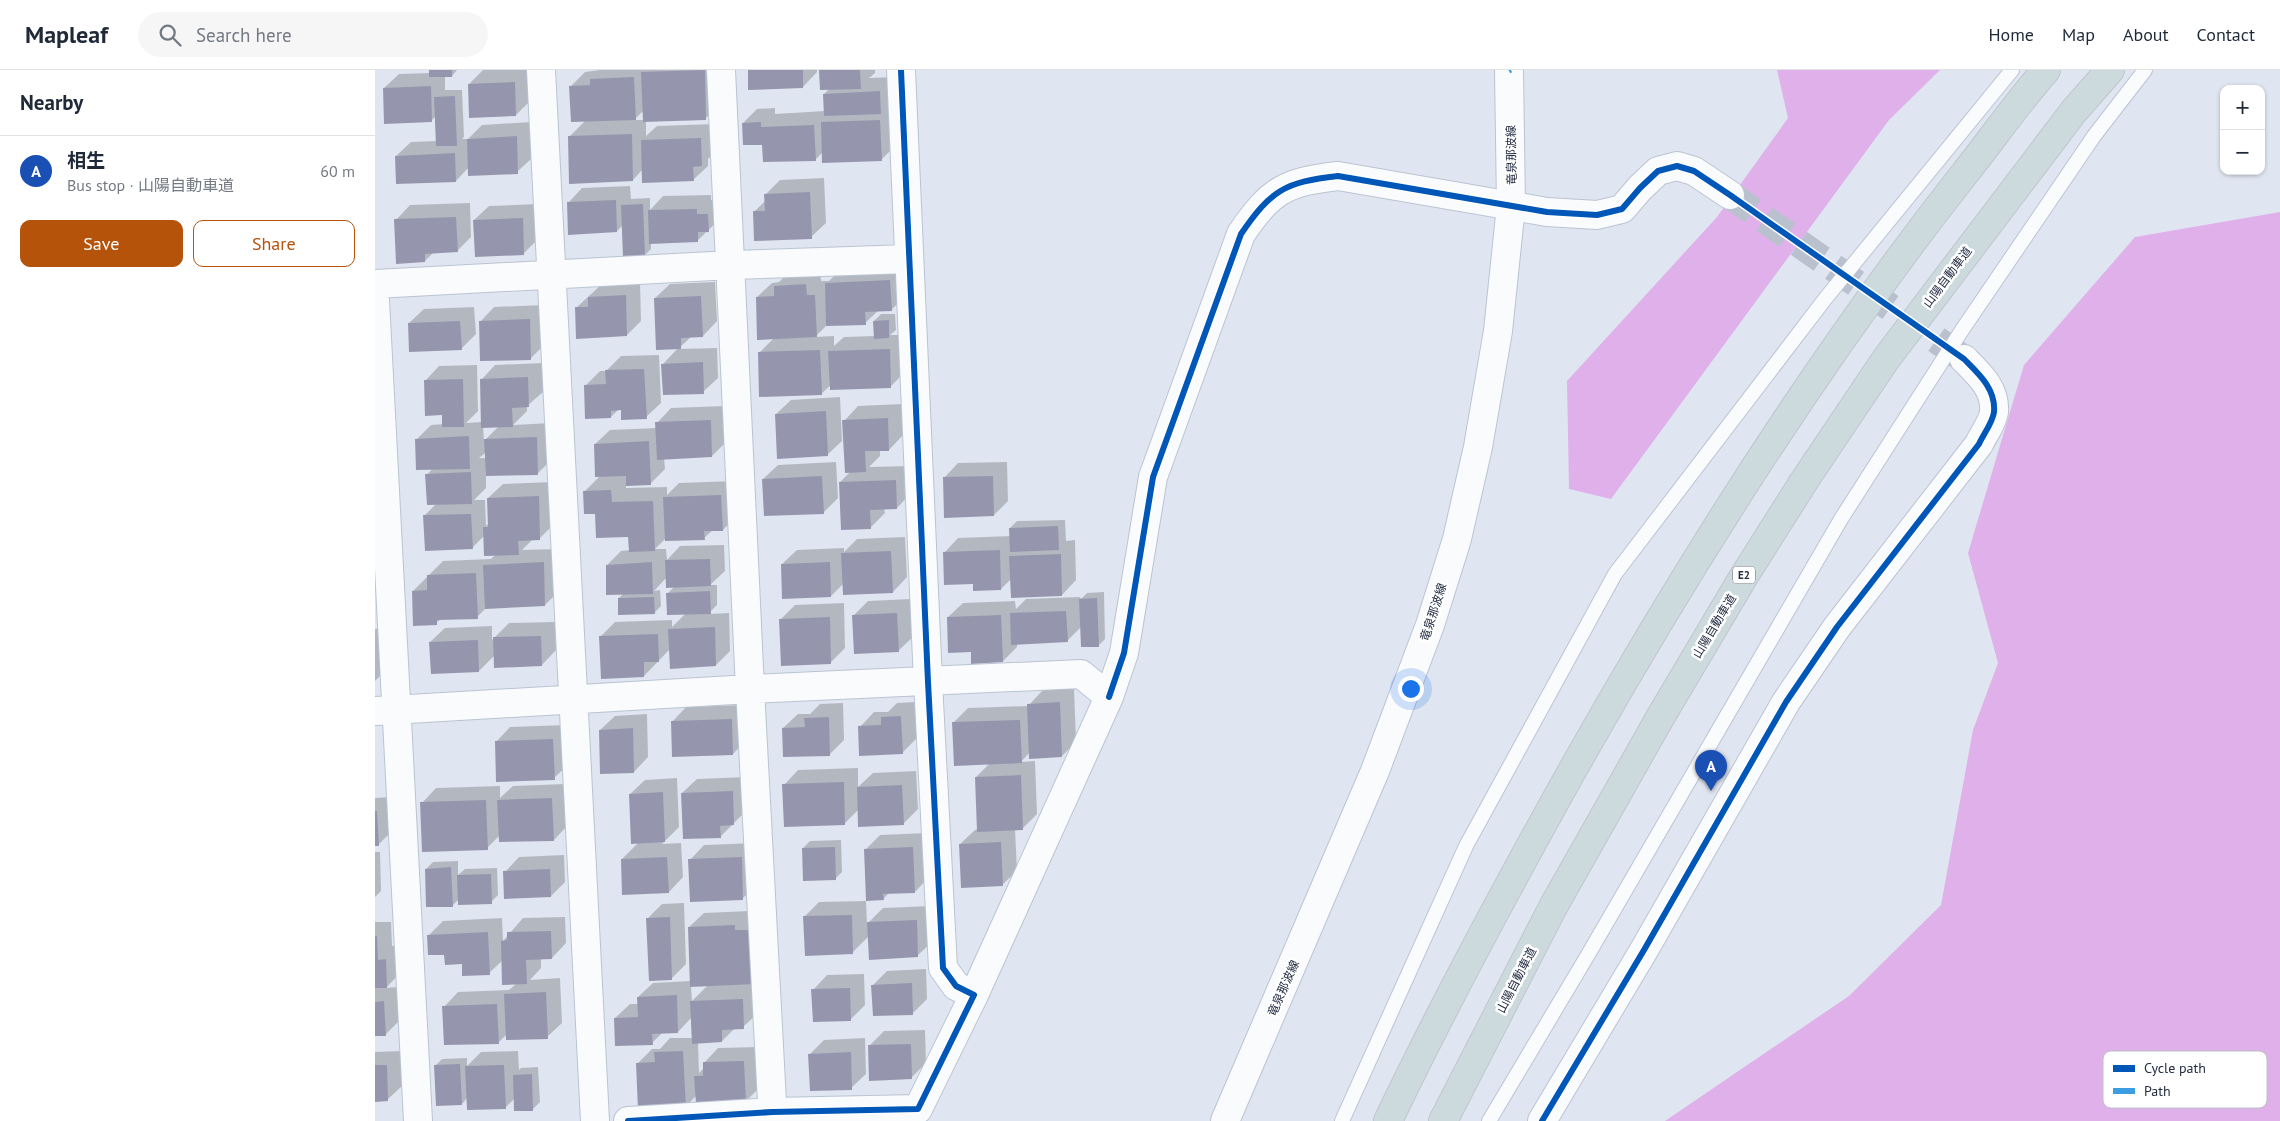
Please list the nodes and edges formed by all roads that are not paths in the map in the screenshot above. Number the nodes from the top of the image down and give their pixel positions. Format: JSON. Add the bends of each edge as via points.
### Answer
{"nodes":[{"id":1,"x":541,"y":70,"type":"edge"},
{"id":2,"x":721,"y":70,"type":"edge"},
{"id":3,"x":901,"y":70,"type":"edge"},
{"id":4,"x":1509,"y":70,"type":"edge"},
{"id":5,"x":2013,"y":70,"type":"edge"},
{"id":6,"x":2046,"y":70,"type":"edge"},
{"id":7,"x":2110,"y":70,"type":"edge"},
{"id":8,"x":2145,"y":70,"type":"edge"},
{"id":9,"x":1730,"y":195,"type":"tunnel mouth"},
{"id":10,"x":1511,"y":206,"type":"junction"},
{"id":11,"x":909,"y":259,"type":"junction"},
{"id":12,"x":731,"y":265,"type":"junction"},
{"id":13,"x":551,"y":274,"type":"junction"},
{"id":14,"x":375,"y":284,"type":"edge"},
{"id":15,"x":375,"y":300,"type":"edge"},
{"id":16,"x":1964,"y":359,"type":"tunnel mouth"},
{"id":17,"x":928,"y":682,"type":"junction"},
{"id":18,"x":750,"y":689,"type":"junction"},
{"id":19,"x":1109,"y":697,"type":"junction"},
{"id":20,"x":573,"y":701,"type":"junction"},
{"id":21,"x":386,"y":711,"type":"edge"},
{"id":22,"x":974,"y":995,"type":"junction"},
{"id":23,"x":914,"y":1115,"type":"edge"},
{"id":24,"x":773,"y":1117,"type":"edge"},
{"id":25,"x":418,"y":1121,"type":"edge"},
{"id":26,"x":595,"y":1121,"type":"edge"},
{"id":27,"x":628,"y":1121,"type":"edge"},
{"id":28,"x":1225,"y":1121,"type":"edge"},
{"id":29,"x":1342,"y":1121,"type":"edge"},
{"id":30,"x":1388,"y":1121,"type":"edge"},
{"id":31,"x":1443,"y":1121,"type":"edge"},
{"id":32,"x":1489,"y":1121,"type":"edge"},
{"id":33,"x":1542,"y":1121,"type":"edge"}],
"edges":[{"from":1,"to":13,"type":"street"},
{"from":2,"to":12,"type":"street"},
{"from":3,"to":11,"type":"street"},
{"from":4,"to":10,"type":"street","name":"竜泉那波線"},
{"from":5,"to":29,"type":"lane","via":[[1825,299],[1615,574],[1466,846]]},
{"from":6,"to":30,"type":"highway","via":[[1927,221],[1845,332],[1702,550],[1509,884]]},
{"from":7,"to":31,"type":"highway","name":"山陽自動車道","number":"E2","via":[[2074,111],[1886,359],[1743,576],[1553,907]]},
{"from":8,"to":32,"type":"lane","via":[[2093,136],[1841,518]]},
{"from":9,"to":10,"type":"street","via":[[1694,171],[1677,166],[1658,171],[1622,208],[1614,211],[1597,215]]},
{"from":10,"to":19,"type":"street","via":[[1338,176],[1309,180],[1285,188],[1259,207],[1241,234],[1153,477],[1124,653]]},
{"from":10,"to":28,"type":"street","name":"竜泉那波線","via":[[1498,331],[1478,447],[1457,539],[1375,771]]},
{"from":11,"to":12,"type":"street"},
{"from":11,"to":17,"type":"street"},
{"from":12,"to":13,"type":"street"},
{"from":12,"to":18,"type":"street"},
{"from":13,"to":14,"type":"street"},
{"from":13,"to":20,"type":"street"},
{"from":15,"to":21,"type":"street"},
{"from":16,"to":33,"type":"street","via":[[1985,380],[1992,397],[1994,414],[1979,444],[1837,627],[1786,702]]},
{"from":17,"to":18,"type":"street"},
{"from":17,"to":19,"type":"street","via":[[1081,674]]},
{"from":17,"to":22,"type":"street","via":[[943,968],[955,986]]},
{"from":18,"to":20,"type":"street"},
{"from":18,"to":24,"type":"street"},
{"from":19,"to":22,"type":"street"},
{"from":20,"to":21,"type":"street"},
{"from":20,"to":26,"type":"street"},
{"from":21,"to":25,"type":"street"},
{"from":22,"to":23,"type":"street"},
{"from":23,"to":24,"type":"street"},
{"from":24,"to":27,"type":"street"}]}
